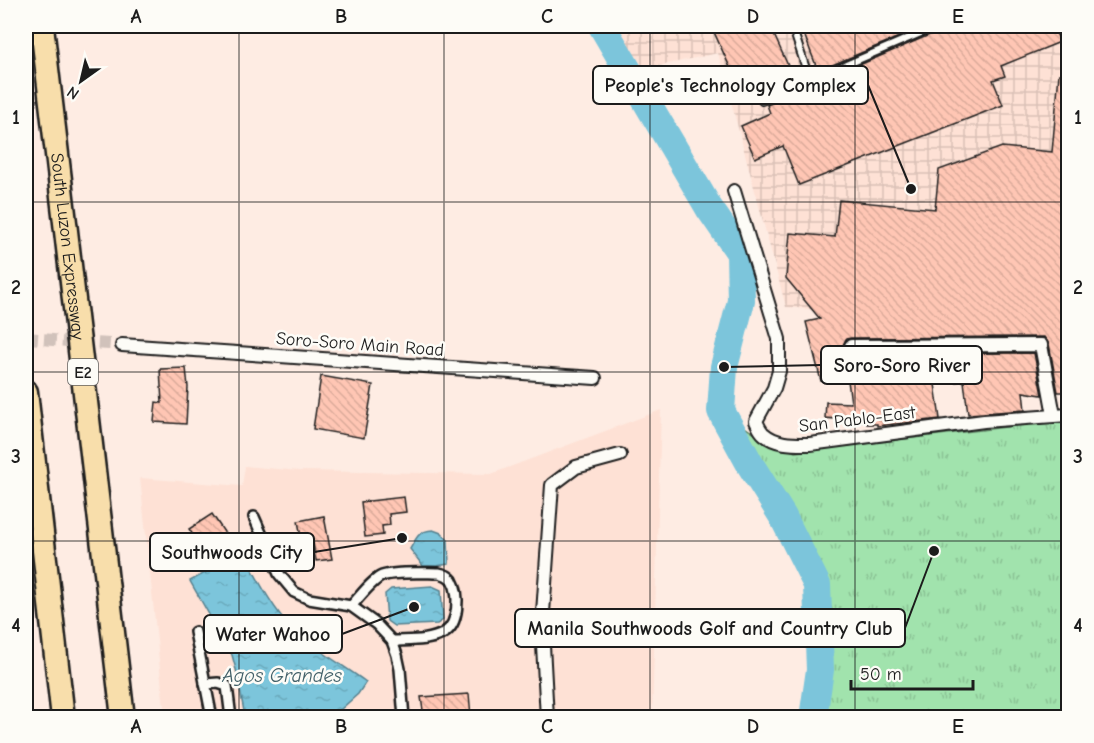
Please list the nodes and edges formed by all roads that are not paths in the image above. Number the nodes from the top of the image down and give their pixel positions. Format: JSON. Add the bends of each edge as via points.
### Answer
{"nodes":[{"id":1,"x":42,"y":26,"type":"edge"},
{"id":2,"x":792,"y":26,"type":"edge"},
{"id":3,"x":937,"y":26,"type":"edge"},
{"id":4,"x":810,"y":81,"type":"junction"},
{"id":5,"x":762,"y":101,"type":"dead end"},
{"id":6,"x":734,"y":191,"type":"dead end"},
{"id":7,"x":122,"y":345,"type":"tunnel mouth"},
{"id":8,"x":851,"y":346,"type":"dead end"},
{"id":9,"x":595,"y":378,"type":"dead end"},
{"id":10,"x":26,"y":392,"type":"edge"},
{"id":11,"x":1054,"y":415,"type":"junction"},
{"id":12,"x":1068,"y":415,"type":"edge"},
{"id":13,"x":620,"y":455,"type":"dead end"},
{"id":14,"x":254,"y":517,"type":"dead end"},
{"id":15,"x":351,"y":606,"type":"junction"},
{"id":16,"x":195,"y":632,"type":"dead end"},
{"id":17,"x":392,"y":641,"type":"junction"},
{"id":18,"x":205,"y":684,"type":"junction"},
{"id":19,"x":63,"y":717,"type":"edge"},
{"id":20,"x":123,"y":717,"type":"edge"},
{"id":21,"x":212,"y":717,"type":"edge"},
{"id":22,"x":231,"y":717,"type":"edge"},
{"id":23,"x":405,"y":717,"type":"edge"},
{"id":24,"x":547,"y":717,"type":"edge"}],
"edges":[{"from":1,"to":20,"type":"highway","name":"South Luzon Expressway","number":"E2"},
{"from":2,"to":4,"type":"lane"},
{"from":3,"to":4,"type":"lane"},
{"from":4,"to":5,"type":"lane"},
{"from":6,"to":11,"type":"street","name":"San Pablo-East","via":[[779,339],[780,371],[756,421],[762,433],[790,445],[810,444]]},
{"from":7,"to":9,"type":"street","name":"Soro-Soro Main Road"},
{"from":8,"to":11,"type":"street","via":[[1041,345]]},
{"from":10,"to":19,"type":"highway"},
{"from":11,"to":12,"type":"street","name":"San Pablo-East"},
{"from":13,"to":24,"type":"street","via":[[576,467],[552,485],[542,627]]},
{"from":14,"to":15,"type":"street","via":[[279,574],[294,592],[309,599]]},
{"from":15,"to":17,"type":"street"},
{"from":15,"to":17,"type":"street","via":[[382,576],[440,573],[451,579],[456,617],[451,627],[420,640]]},
{"from":16,"to":18,"type":"street"},
{"from":17,"to":23,"type":"street","via":[[400,669]]},
{"from":18,"to":21,"type":"street"},
{"from":18,"to":22,"type":"street","via":[[227,686]]}]}
